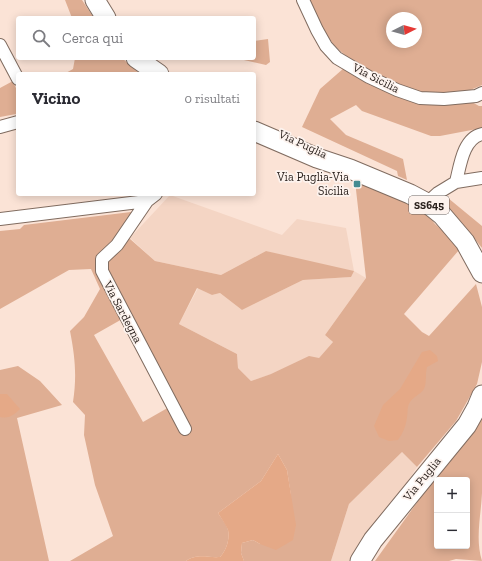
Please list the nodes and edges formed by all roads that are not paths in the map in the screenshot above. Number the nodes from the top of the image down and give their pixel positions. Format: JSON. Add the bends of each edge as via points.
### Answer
{"nodes":[{"id":1,"x":95,"y":0,"type":"edge"},
{"id":2,"x":303,"y":0,"type":"edge"},
{"id":3,"x":105,"y":16,"type":"edge"},
{"id":4,"x":0,"y":45,"type":"edge"},
{"id":5,"x":138,"y":60,"type":"edge"},
{"id":6,"x":139,"y":60,"type":"edge"},
{"id":7,"x":147,"y":72,"type":"edge"},
{"id":8,"x":156,"y":72,"type":"edge"},
{"id":9,"x":16,"y":75,"type":"edge"},
{"id":10,"x":480,"y":96,"type":"edge"},
{"id":11,"x":16,"y":123,"type":"edge"},
{"id":12,"x":256,"y":124,"type":"edge"},
{"id":13,"x":0,"y":127,"type":"edge"},
{"id":14,"x":256,"y":131,"type":"edge"},
{"id":15,"x":482,"y":134,"type":"edge"},
{"id":16,"x":350,"y":169,"type":"junction"},
{"id":17,"x":482,"y":178,"type":"edge"},
{"id":18,"x":456,"y":182,"type":"junction"},
{"id":19,"x":151,"y":197,"type":"edge"},
{"id":20,"x":427,"y":203,"type":"junction"},
{"id":21,"x":0,"y":219,"type":"edge"},
{"id":22,"x":482,"y":273,"type":"edge"},
{"id":23,"x":482,"y":396,"type":"edge"},
{"id":24,"x":185,"y":429,"type":"dead end"},
{"id":25,"x":360,"y":561,"type":"edge"}],
"edges":[{"from":1,"to":3,"type":"main road"},
{"from":2,"to":10,"type":"street","name":"Via Sicilia","via":[[326,46],[337,58],[369,77],[420,98]]},
{"from":4,"to":9,"type":"street"},
{"from":5,"to":7,"type":"main road"},
{"from":6,"to":8,"type":"main road"},
{"from":11,"to":13,"type":"street"},
{"from":12,"to":16,"type":"main road","name":"Via Puglia","number":"SS645","via":[[320,150]]},
{"from":14,"to":16,"type":"main road","name":"Via Puglia","number":"SS645","via":[[317,158]]},
{"from":15,"to":18,"type":"street","via":[[476,135],[468,144]]},
{"from":16,"to":20,"type":"main road","name":"Via Puglia","number":"SS645"},
{"from":17,"to":18,"type":"street"},
{"from":18,"to":20,"type":"street"},
{"from":19,"to":21,"type":"street","name":"Via Sardegna"},
{"from":19,"to":24,"type":"street","name":"Via Sardegna","via":[[117,245],[102,259],[102,271]]},
{"from":20,"to":22,"type":"main road","name":"Via Puglia","number":"SS645","via":[[442,215],[465,242]]},
{"from":23,"to":25,"type":"main road","name":"Via Puglia","via":[[467,425],[373,540]]}]}
